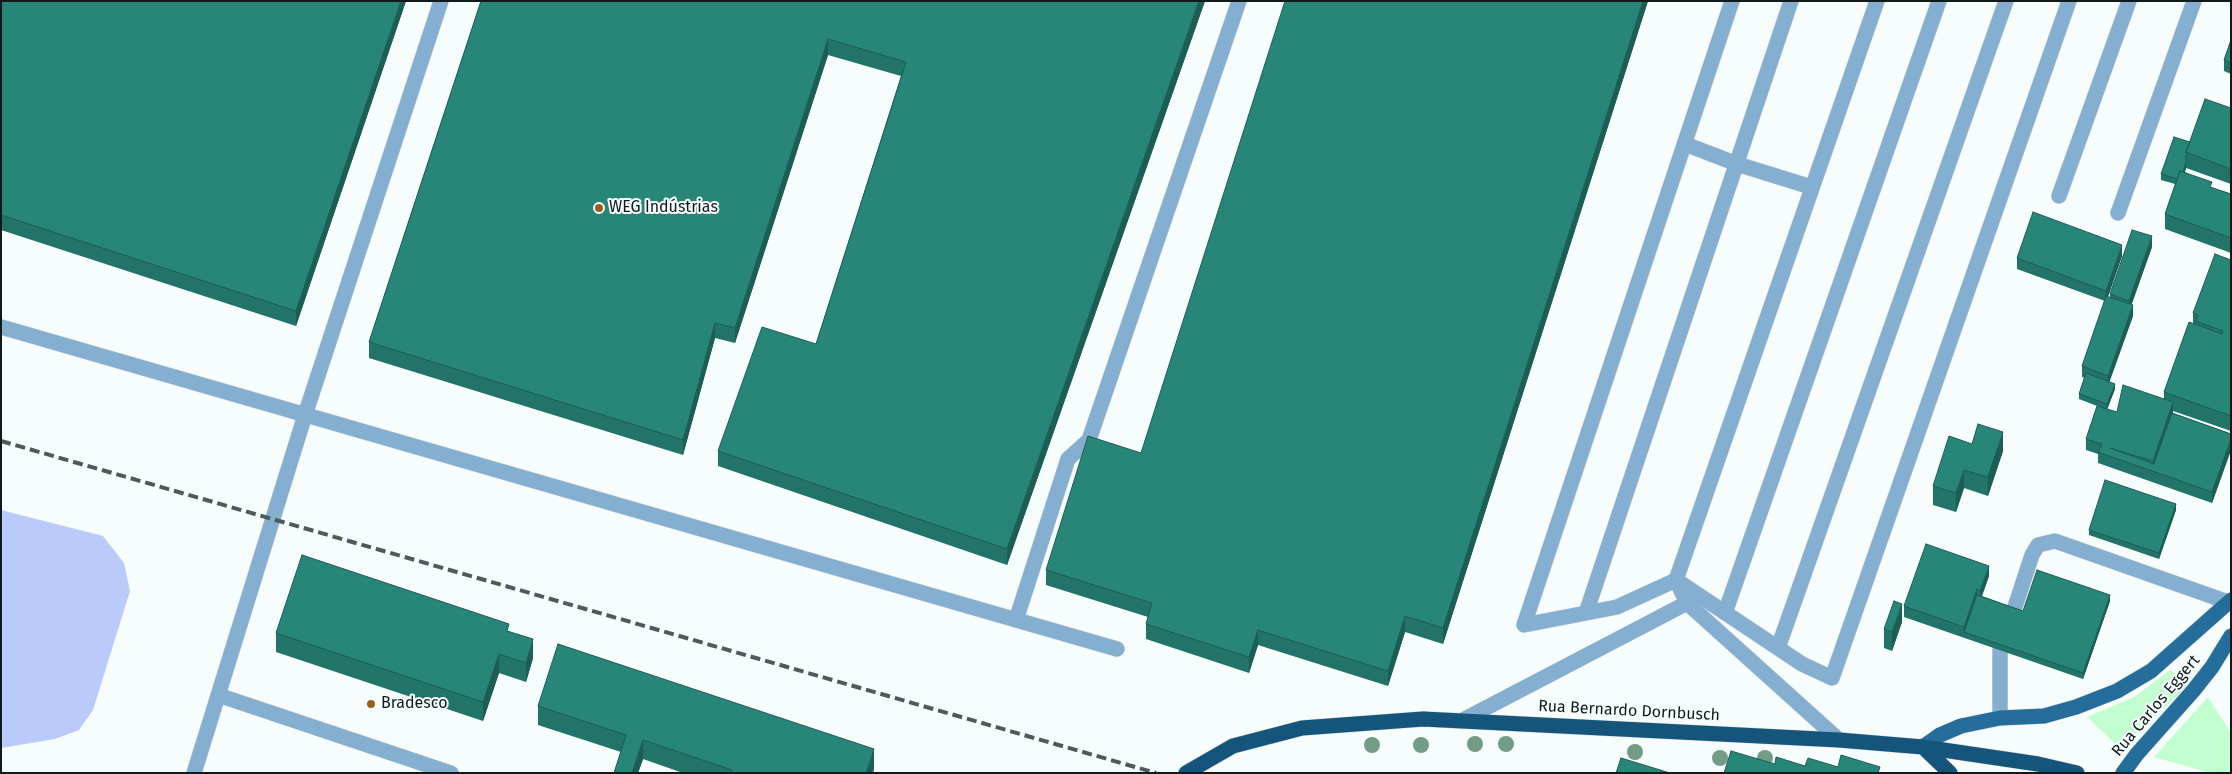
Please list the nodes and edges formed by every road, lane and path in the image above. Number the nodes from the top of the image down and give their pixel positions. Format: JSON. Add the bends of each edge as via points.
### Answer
{"nodes":[{"id":1,"x":441,"y":1,"type":"edge"},
{"id":2,"x":1239,"y":1,"type":"edge"},
{"id":3,"x":1732,"y":1,"type":"edge"},
{"id":4,"x":1791,"y":1,"type":"edge"},
{"id":5,"x":1877,"y":1,"type":"edge"},
{"id":6,"x":1938,"y":1,"type":"edge"},
{"id":7,"x":2006,"y":1,"type":"edge"},
{"id":8,"x":2069,"y":1,"type":"edge"},
{"id":9,"x":2129,"y":1,"type":"edge"},
{"id":10,"x":2194,"y":1,"type":"edge"},
{"id":11,"x":1685,"y":144,"type":"junction"},
{"id":12,"x":1737,"y":164,"type":"junction"},
{"id":13,"x":1811,"y":187,"type":"junction"},
{"id":14,"x":2059,"y":196,"type":"dead end"},
{"id":15,"x":2118,"y":213,"type":"dead end"},
{"id":16,"x":1,"y":327,"type":"edge"},
{"id":17,"x":305,"y":415,"type":"junction"},
{"id":18,"x":1676,"y":580,"type":"junction"},
{"id":19,"x":2230,"y":601,"type":"edge"},
{"id":20,"x":1686,"y":603,"type":"junction"},
{"id":21,"x":1586,"y":613,"type":"junction"},
{"id":22,"x":1725,"y":613,"type":"junction"},
{"id":23,"x":2013,"y":613,"type":"edge"},
{"id":24,"x":1016,"y":620,"type":"junction"},
{"id":25,"x":2231,"y":636,"type":"edge"},
{"id":26,"x":1778,"y":648,"type":"junction"},
{"id":27,"x":1116,"y":649,"type":"dead end"},
{"id":28,"x":2000,"y":650,"type":"edge"},
{"id":29,"x":218,"y":695,"type":"junction"},
{"id":30,"x":2000,"y":718,"type":"junction"},
{"id":31,"x":1462,"y":720,"type":"junction"},
{"id":32,"x":1839,"y":740,"type":"junction"},
{"id":33,"x":1923,"y":747,"type":"junction"},
{"id":34,"x":198,"y":772,"type":"edge"},
{"id":35,"x":451,"y":773,"type":"edge"},
{"id":36,"x":1186,"y":773,"type":"edge"},
{"id":37,"x":1950,"y":773,"type":"edge"},
{"id":38,"x":2078,"y":773,"type":"edge"},
{"id":39,"x":2123,"y":773,"type":"edge"}],
"edges":[{"from":1,"to":17,"type":"lane"},
{"from":2,"to":24,"type":"lane","via":[[1089,440],[1068,459]]},
{"from":3,"to":11,"type":"lane"},
{"from":4,"to":12,"type":"lane"},
{"from":5,"to":13,"type":"lane"},
{"from":6,"to":22,"type":"lane"},
{"from":7,"to":26,"type":"lane"},
{"from":8,"to":26,"type":"lane","via":[[1832,678]]},
{"from":9,"to":14,"type":"lane"},
{"from":10,"to":15,"type":"lane"},
{"from":11,"to":12,"type":"lane"},
{"from":11,"to":21,"type":"lane","via":[[1524,625]]},
{"from":12,"to":13,"type":"lane"},
{"from":12,"to":21,"type":"lane"},
{"from":13,"to":18,"type":"lane"},
{"from":16,"to":17,"type":"lane"},
{"from":17,"to":24,"type":"lane"},
{"from":17,"to":29,"type":"lane"},
{"from":18,"to":20,"type":"lane"},
{"from":18,"to":21,"type":"lane","via":[[1617,607]]},
{"from":18,"to":22,"type":"lane"},
{"from":19,"to":23,"type":"lane","via":[[2054,541],[2038,546],[2032,555]]},
{"from":19,"to":30,"type":"main road","name":"Rua Carlos Eggert","via":[[2151,671],[2117,691],[2044,716]]},
{"from":20,"to":31,"type":"lane"},
{"from":20,"to":32,"type":"lane"},
{"from":22,"to":26,"type":"lane"},
{"from":24,"to":27,"type":"lane"},
{"from":25,"to":39,"type":"main road","name":"Rua Carlos Eggert","via":[[2208,673]]},
{"from":28,"to":30,"type":"lane"},
{"from":29,"to":34,"type":"lane"},
{"from":29,"to":35,"type":"lane"},
{"from":30,"to":33,"type":"main road","name":"Rua Carlos Eggert","via":[[1961,726]]},
{"from":31,"to":32,"type":"highway","name":"Rua Bernardo Dornbusch"},
{"from":31,"to":36,"type":"highway","name":"Rua Bernardo Dornbusch","via":[[1385,721],[1302,728],[1234,746]]},
{"from":32,"to":33,"type":"highway","name":"Rua Bernardo Dornbusch"},
{"from":33,"to":37,"type":"highway"},
{"from":33,"to":38,"type":"highway","name":"Rua Bernardo Dornbusch","via":[[2029,762]]}]}
